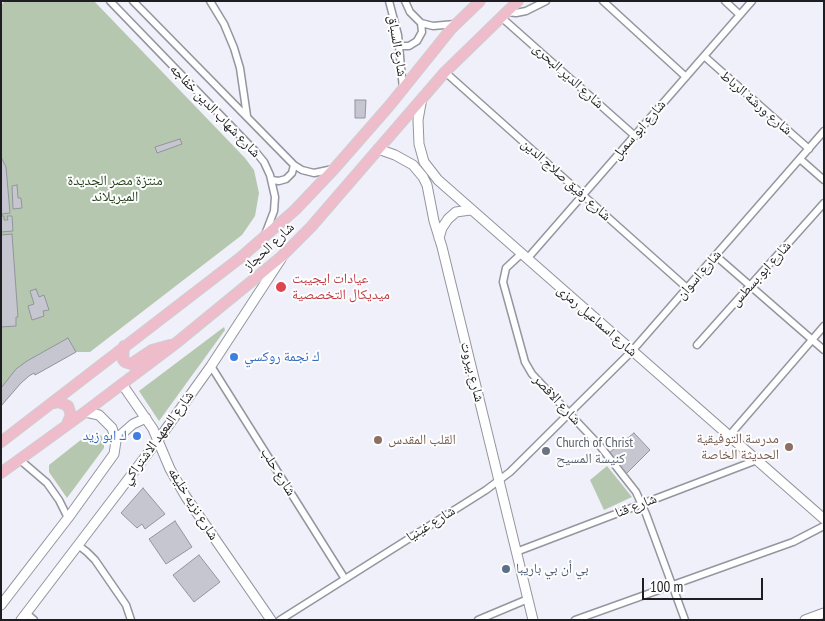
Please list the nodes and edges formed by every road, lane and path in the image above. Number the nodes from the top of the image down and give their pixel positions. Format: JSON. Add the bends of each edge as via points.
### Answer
{"nodes":[{"id":1,"x":110,"y":1,"type":"edge"},
{"id":2,"x":133,"y":1,"type":"edge"},
{"id":3,"x":210,"y":1,"type":"edge"},
{"id":4,"x":390,"y":1,"type":"edge"},
{"id":5,"x":405,"y":1,"type":"edge"},
{"id":6,"x":480,"y":1,"type":"edge"},
{"id":7,"x":518,"y":1,"type":"edge"},
{"id":8,"x":546,"y":1,"type":"edge"},
{"id":9,"x":603,"y":1,"type":"edge"},
{"id":10,"x":724,"y":1,"type":"edge"},
{"id":11,"x":752,"y":1,"type":"edge"},
{"id":12,"x":504,"y":14,"type":"junction"},
{"id":13,"x":740,"y":15,"type":"junction"},
{"id":14,"x":421,"y":23,"type":"junction"},
{"id":15,"x":456,"y":24,"type":"junction"},
{"id":16,"x":400,"y":46,"type":"junction"},
{"id":17,"x":704,"y":56,"type":"junction"},
{"id":18,"x":445,"y":72,"type":"junction"},
{"id":19,"x":686,"y":77,"type":"junction"},
{"id":20,"x":403,"y":91,"type":"junction"},
{"id":21,"x":422,"y":98,"type":"junction"},
{"id":22,"x":247,"y":118,"type":"junction"},
{"id":23,"x":824,"y":132,"type":"edge"},
{"id":24,"x":635,"y":136,"type":"junction"},
{"id":25,"x":378,"y":149,"type":"junction"},
{"id":26,"x":809,"y":149,"type":"junction"},
{"id":27,"x":800,"y":159,"type":"junction"},
{"id":28,"x":294,"y":166,"type":"junction"},
{"id":29,"x":334,"y":169,"type":"junction"},
{"id":30,"x":272,"y":180,"type":"junction"},
{"id":31,"x":824,"y":180,"type":"edge"},
{"id":32,"x":583,"y":195,"type":"junction"},
{"id":33,"x":824,"y":203,"type":"edge"},
{"id":34,"x":470,"y":210,"type":"junction"},
{"id":35,"x":263,"y":238,"type":"junction"},
{"id":36,"x":439,"y":238,"type":"junction"},
{"id":37,"x":286,"y":252,"type":"junction"},
{"id":38,"x":716,"y":256,"type":"junction"},
{"id":39,"x":524,"y":257,"type":"junction"},
{"id":40,"x":750,"y":286,"type":"junction"},
{"id":41,"x":688,"y":288,"type":"junction"},
{"id":42,"x":824,"y":326,"type":"edge"},
{"id":43,"x":812,"y":339,"type":"junction"},
{"id":44,"x":175,"y":344,"type":"junction"},
{"id":45,"x":697,"y":345,"type":"dead end"},
{"id":46,"x":124,"y":346,"type":"junction"},
{"id":47,"x":824,"y":350,"type":"edge"},
{"id":48,"x":632,"y":351,"type":"junction"},
{"id":49,"x":210,"y":366,"type":"junction"},
{"id":50,"x":122,"y":384,"type":"junction"},
{"id":51,"x":50,"y":404,"type":"junction"},
{"id":52,"x":86,"y":412,"type":"junction"},
{"id":53,"x":570,"y":413,"type":"junction"},
{"id":54,"x":146,"y":418,"type":"junction"},
{"id":55,"x":68,"y":424,"type":"junction"},
{"id":56,"x":730,"y":436,"type":"junction"},
{"id":57,"x":116,"y":440,"type":"junction"},
{"id":58,"x":158,"y":440,"type":"junction"},
{"id":59,"x":1,"y":442,"type":"edge"},
{"id":60,"x":19,"y":459,"type":"junction"},
{"id":61,"x":757,"y":460,"type":"junction"},
{"id":62,"x":1,"y":473,"type":"edge"},
{"id":63,"x":499,"y":481,"type":"junction"},
{"id":64,"x":642,"y":504,"type":"junction"},
{"id":65,"x":68,"y":518,"type":"junction"},
{"id":66,"x":824,"y":518,"type":"edge"},
{"id":67,"x":824,"y":526,"type":"edge"},
{"id":68,"x":78,"y":545,"type":"junction"},
{"id":69,"x":516,"y":552,"type":"junction"},
{"id":70,"x":345,"y":579,"type":"junction"},
{"id":71,"x":673,"y":585,"type":"junction"},
{"id":72,"x":528,"y":599,"type":"junction"},
{"id":73,"x":1,"y":605,"type":"edge"},
{"id":74,"x":822,"y":616,"type":"edge"},
{"id":75,"x":24,"y":617,"type":"edge"},
{"id":76,"x":34,"y":620,"type":"edge"},
{"id":77,"x":131,"y":620,"type":"edge"},
{"id":78,"x":271,"y":620,"type":"edge"},
{"id":79,"x":280,"y":620,"type":"edge"},
{"id":80,"x":478,"y":620,"type":"edge"},
{"id":81,"x":532,"y":620,"type":"edge"},
{"id":82,"x":575,"y":620,"type":"edge"},
{"id":83,"x":685,"y":620,"type":"edge"},
{"id":84,"x":806,"y":620,"type":"edge"}],
"edges":[{"from":1,"to":30,"type":"street","name":"شارع شهاب الدين خفاجه","via":[[255,151]]},
{"from":2,"to":22,"type":"street","name":"شارع شهاب الدين خفاجه"},
{"from":3,"to":22,"type":"street","name":"شارع شهاب الدين خفاجه","via":[[234,48]]},
{"from":4,"to":16,"type":"street","name":"شارع السباق"},
{"from":5,"to":14,"type":"street","name":"شارع السباق"},
{"from":6,"to":15,"type":"main road","name":"شارع الحجاز"},
{"from":7,"to":12,"type":"main road","name":"شارع الحجاز"},
{"from":8,"to":12,"type":"street","via":[[526,11]]},
{"from":9,"to":19,"type":"street"},
{"from":10,"to":13,"type":"street"},
{"from":11,"to":13,"type":"street","name":"شارع ابو سمبل"},
{"from":12,"to":18,"type":"main road","name":"شارع الحجاز"},
{"from":12,"to":24,"type":"street","name":"شارع الدير البحرى"},
{"from":13,"to":17,"type":"street","name":"شارع ابو سمبل"},
{"from":14,"to":15,"type":"street","name":"شارع السباق","via":[[433,26]]},
{"from":14,"to":16,"type":"street","via":[[422,32],[417,41],[409,46]]},
{"from":15,"to":20,"type":"main road","name":"شارع الحجاز"},
{"from":16,"to":20,"type":"street","name":"شارع السباق"},
{"from":17,"to":19,"type":"street","name":"شارع ابو سمبل"},
{"from":17,"to":26,"type":"street","name":"شارع ورشة الرباط"},
{"from":18,"to":21,"type":"main road","name":"شارع الحجاز"},
{"from":18,"to":32,"type":"street","name":"شارع رفيق صلاح الدين"},
{"from":19,"to":24,"type":"street","name":"شارع ابو سمبل"},
{"from":20,"to":29,"type":"main road","name":"شارع الحجاز"},
{"from":21,"to":25,"type":"main road","name":"شارع الحجاز"},
{"from":21,"to":34,"type":"street","name":"شارع اسماعيل رمزى","via":[[418,138],[424,162],[428,170]]},
{"from":22,"to":28,"type":"street","name":"شارع شهاب الدين خفاجه"},
{"from":23,"to":26,"type":"street","name":"شارع اسوان"},
{"from":24,"to":32,"type":"street","name":"شارع ابو سمبل"},
{"from":25,"to":36,"type":"street","name":"شارع بيروت","via":[[408,162],[423,177]]},
{"from":25,"to":37,"type":"main road","name":"شارع الحجاز"},
{"from":26,"to":27,"type":"street","name":"شارع اسوان"},
{"from":27,"to":31,"type":"street"},
{"from":27,"to":38,"type":"street","name":"شارع اسوان"},
{"from":28,"to":29,"type":"street","via":[[314,173]]},
{"from":28,"to":30,"type":"street","via":[[286,179]]},
{"from":29,"to":35,"type":"main road","name":"شارع الحجاز"},
{"from":30,"to":35,"type":"street","name":"شارع شهاب الدين خفاجه","via":[[274,211]]},
{"from":32,"to":39,"type":"street","name":"شارع ابو سمبل"},
{"from":32,"to":41,"type":"street","name":"شارع رفيق صلاح الدين"},
{"from":33,"to":40,"type":"street","name":"شارع ابو بسطس"},
{"from":34,"to":36,"type":"street","via":[[460,211],[448,219]]},
{"from":34,"to":39,"type":"street","name":"شارع اسماعيل رمزى"},
{"from":35,"to":46,"type":"main road","name":"شارع الحجاز"},
{"from":36,"to":63,"type":"street","name":"شارع بيروت"},
{"from":37,"to":44,"type":"main road","name":"شارع الحجاز"},
{"from":37,"to":49,"type":"street","name":"شارع المعهد الاشتراكي"},
{"from":38,"to":40,"type":"street"},
{"from":38,"to":41,"type":"street","name":"شارع اسوان"},
{"from":39,"to":48,"type":"street","name":"شارع اسماعيل رمزى"},
{"from":39,"to":53,"type":"street","name":"شارع الاقصر","via":[[508,266],[503,278],[522,354],[532,374]]},
{"from":40,"to":43,"type":"street"},
{"from":40,"to":45,"type":"street","name":"شارع ابو بسطس"},
{"from":41,"to":48,"type":"street","name":"شارع اسوان"},
{"from":42,"to":43,"type":"street"},
{"from":43,"to":47,"type":"street"},
{"from":43,"to":56,"type":"street"},
{"from":44,"to":46,"type":"main road","via":[[152,350],[131,364],[123,360]]},
{"from":44,"to":50,"type":"main road","name":"شارع الحجاز"},
{"from":46,"to":51,"type":"main road","name":"شارع الحجاز"},
{"from":48,"to":53,"type":"street","name":"شارع اسوان"},
{"from":48,"to":56,"type":"street","name":"شارع اسماعيل رمزى"},
{"from":49,"to":58,"type":"street","name":"شارع المعهد الاشتراكي"},
{"from":49,"to":70,"type":"street","name":"شارع حلب"},
{"from":50,"to":52,"type":"main road","name":"شارع الحجاز"},
{"from":50,"to":54,"type":"street","name":"شارع نزيه خليفه"},
{"from":51,"to":55,"type":"main road","via":[[59,402],[68,406],[71,415]]},
{"from":51,"to":59,"type":"main road","name":"شارع الحجاز"},
{"from":52,"to":55,"type":"main road","name":"شارع الحجاز"},
{"from":52,"to":57,"type":"street","via":[[102,417],[112,428]]},
{"from":53,"to":63,"type":"street","name":"شارع غينيا"},
{"from":53,"to":64,"type":"street","name":"شارع الاقصر","via":[[621,473]]},
{"from":54,"to":57,"type":"street","via":[[133,424]]},
{"from":54,"to":58,"type":"street","name":"شارع نزيه خليفه"},
{"from":55,"to":60,"type":"main road","name":"شارع الحجاز"},
{"from":56,"to":61,"type":"street","name":"شارع اسماعيل رمزى"},
{"from":57,"to":65,"type":"street","name":"شارع المعهد الاشتراكي","via":[[112,457]]},
{"from":58,"to":68,"type":"street","name":"شارع المعهد الاشتراكي"},
{"from":58,"to":78,"type":"street","name":"شارع نزيه خليفه","via":[[186,497]]},
{"from":60,"to":62,"type":"main road","name":"شارع الحجاز"},
{"from":60,"to":65,"type":"street","via":[[47,483]]},
{"from":61,"to":64,"type":"street","name":"شارع قنا"},
{"from":61,"to":66,"type":"street","name":"شارع اسماعيل رمزى"},
{"from":63,"to":69,"type":"street","name":"شارع بيروت"},
{"from":63,"to":70,"type":"street","name":"شارع غينيا"},
{"from":64,"to":69,"type":"street","name":"شارع قنا"},
{"from":64,"to":71,"type":"street","name":"شارع الاقصر"},
{"from":65,"to":73,"type":"street","name":"شارع المعهد الاشتراكي"},
{"from":67,"to":71,"type":"street","via":[[793,542]]},
{"from":68,"to":75,"type":"street","name":"شارع المعهد الاشتراكي"},
{"from":68,"to":77,"type":"street","via":[[95,560],[126,605]]},
{"from":69,"to":72,"type":"street","name":"شارع بيروت"},
{"from":70,"to":79,"type":"street","name":"شارع غينيا"},
{"from":71,"to":82,"type":"street"},
{"from":71,"to":83,"type":"street","name":"شارع الاقصر"},
{"from":72,"to":80,"type":"street"},
{"from":72,"to":81,"type":"street","name":"شارع بيروت"},
{"from":74,"to":84,"type":"street"},
{"from":75,"to":76,"type":"street"}]}
